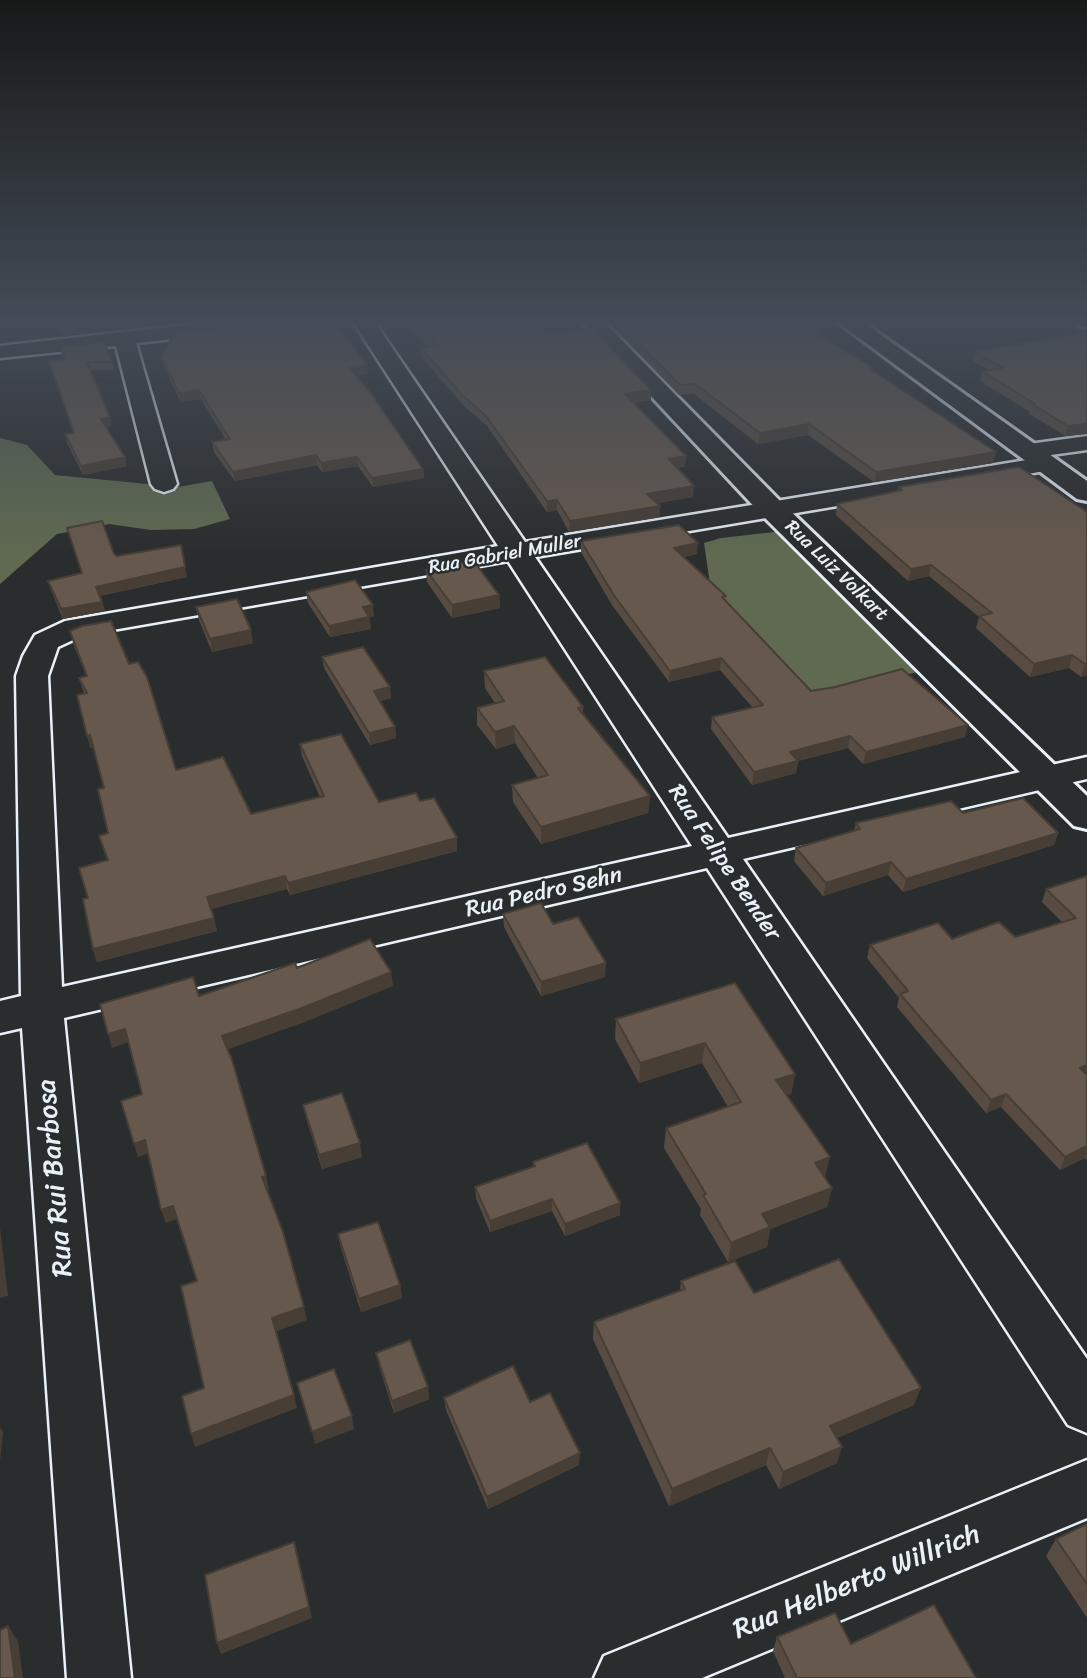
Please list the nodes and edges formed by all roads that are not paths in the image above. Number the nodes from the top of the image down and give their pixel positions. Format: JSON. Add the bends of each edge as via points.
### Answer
{"nodes":[{"id":1,"x":141,"y":398,"type":"edge"},
{"id":2,"x":415,"y":398,"type":"edge"},
{"id":3,"x":665,"y":398,"type":"edge"},
{"id":4,"x":954,"y":398,"type":"edge"},
{"id":5,"x":1087,"y":443,"type":"edge"},
{"id":6,"x":1037,"y":458,"type":"junction"},
{"id":7,"x":164,"y":484,"type":"dead end"},
{"id":8,"x":1087,"y":493,"type":"edge"},
{"id":9,"x":771,"y":508,"type":"junction"},
{"id":10,"x":519,"y":553,"type":"junction"},
{"id":11,"x":32,"y":676,"type":"joint"},
{"id":12,"x":1087,"y":768,"type":"edge"},
{"id":13,"x":1047,"y":778,"type":"junction"},
{"id":14,"x":1087,"y":817,"type":"edge"},
{"id":15,"x":717,"y":853,"type":"junction"},
{"id":16,"x":21,"y":1012,"type":"edge"},
{"id":17,"x":1087,"y":1406,"type":"edge"},
{"id":18,"x":1087,"y":1489,"type":"edge"},
{"id":19,"x":99,"y":1678,"type":"edge"},
{"id":20,"x":626,"y":1678,"type":"edge"}],
"edges":[{"from":1,"to":7,"type":"street"},
{"from":2,"to":10,"type":"street","name":"Rua Felipe Bender"},
{"from":3,"to":9,"type":"street","name":"Rua Luiz Volkart"},
{"from":4,"to":6,"type":"street"},
{"from":5,"to":6,"type":"street","name":"Rua Gabriel Muller"},
{"from":6,"to":8,"type":"street"},
{"from":6,"to":9,"type":"street","name":"Rua Gabriel Muller"},
{"from":9,"to":10,"type":"street","name":"Rua Gabriel Muller"},
{"from":9,"to":13,"type":"street","name":"Rua Luiz Volkart"},
{"from":10,"to":11,"type":"street","name":"Rua Gabriel Muller","via":[[76,627],[46,641]]},
{"from":10,"to":15,"type":"street","name":"Rua Felipe Bender"},
{"from":11,"to":16,"type":"street","name":"Rua Rui Barbosa"},
{"from":12,"to":13,"type":"street","name":"Rua Pedro Sehn"},
{"from":13,"to":14,"type":"street","name":"Rua Luiz Volkart"},
{"from":13,"to":15,"type":"street","name":"Rua Pedro Sehn"},
{"from":15,"to":16,"type":"street","name":"Rua Pedro Sehn"},
{"from":15,"to":17,"type":"street","name":"Rua Felipe Bender"},
{"from":16,"to":19,"type":"street","name":"Rua Rui Barbosa"},
{"from":18,"to":20,"type":"street","name":"Rua Helberto Willrich"}]}
